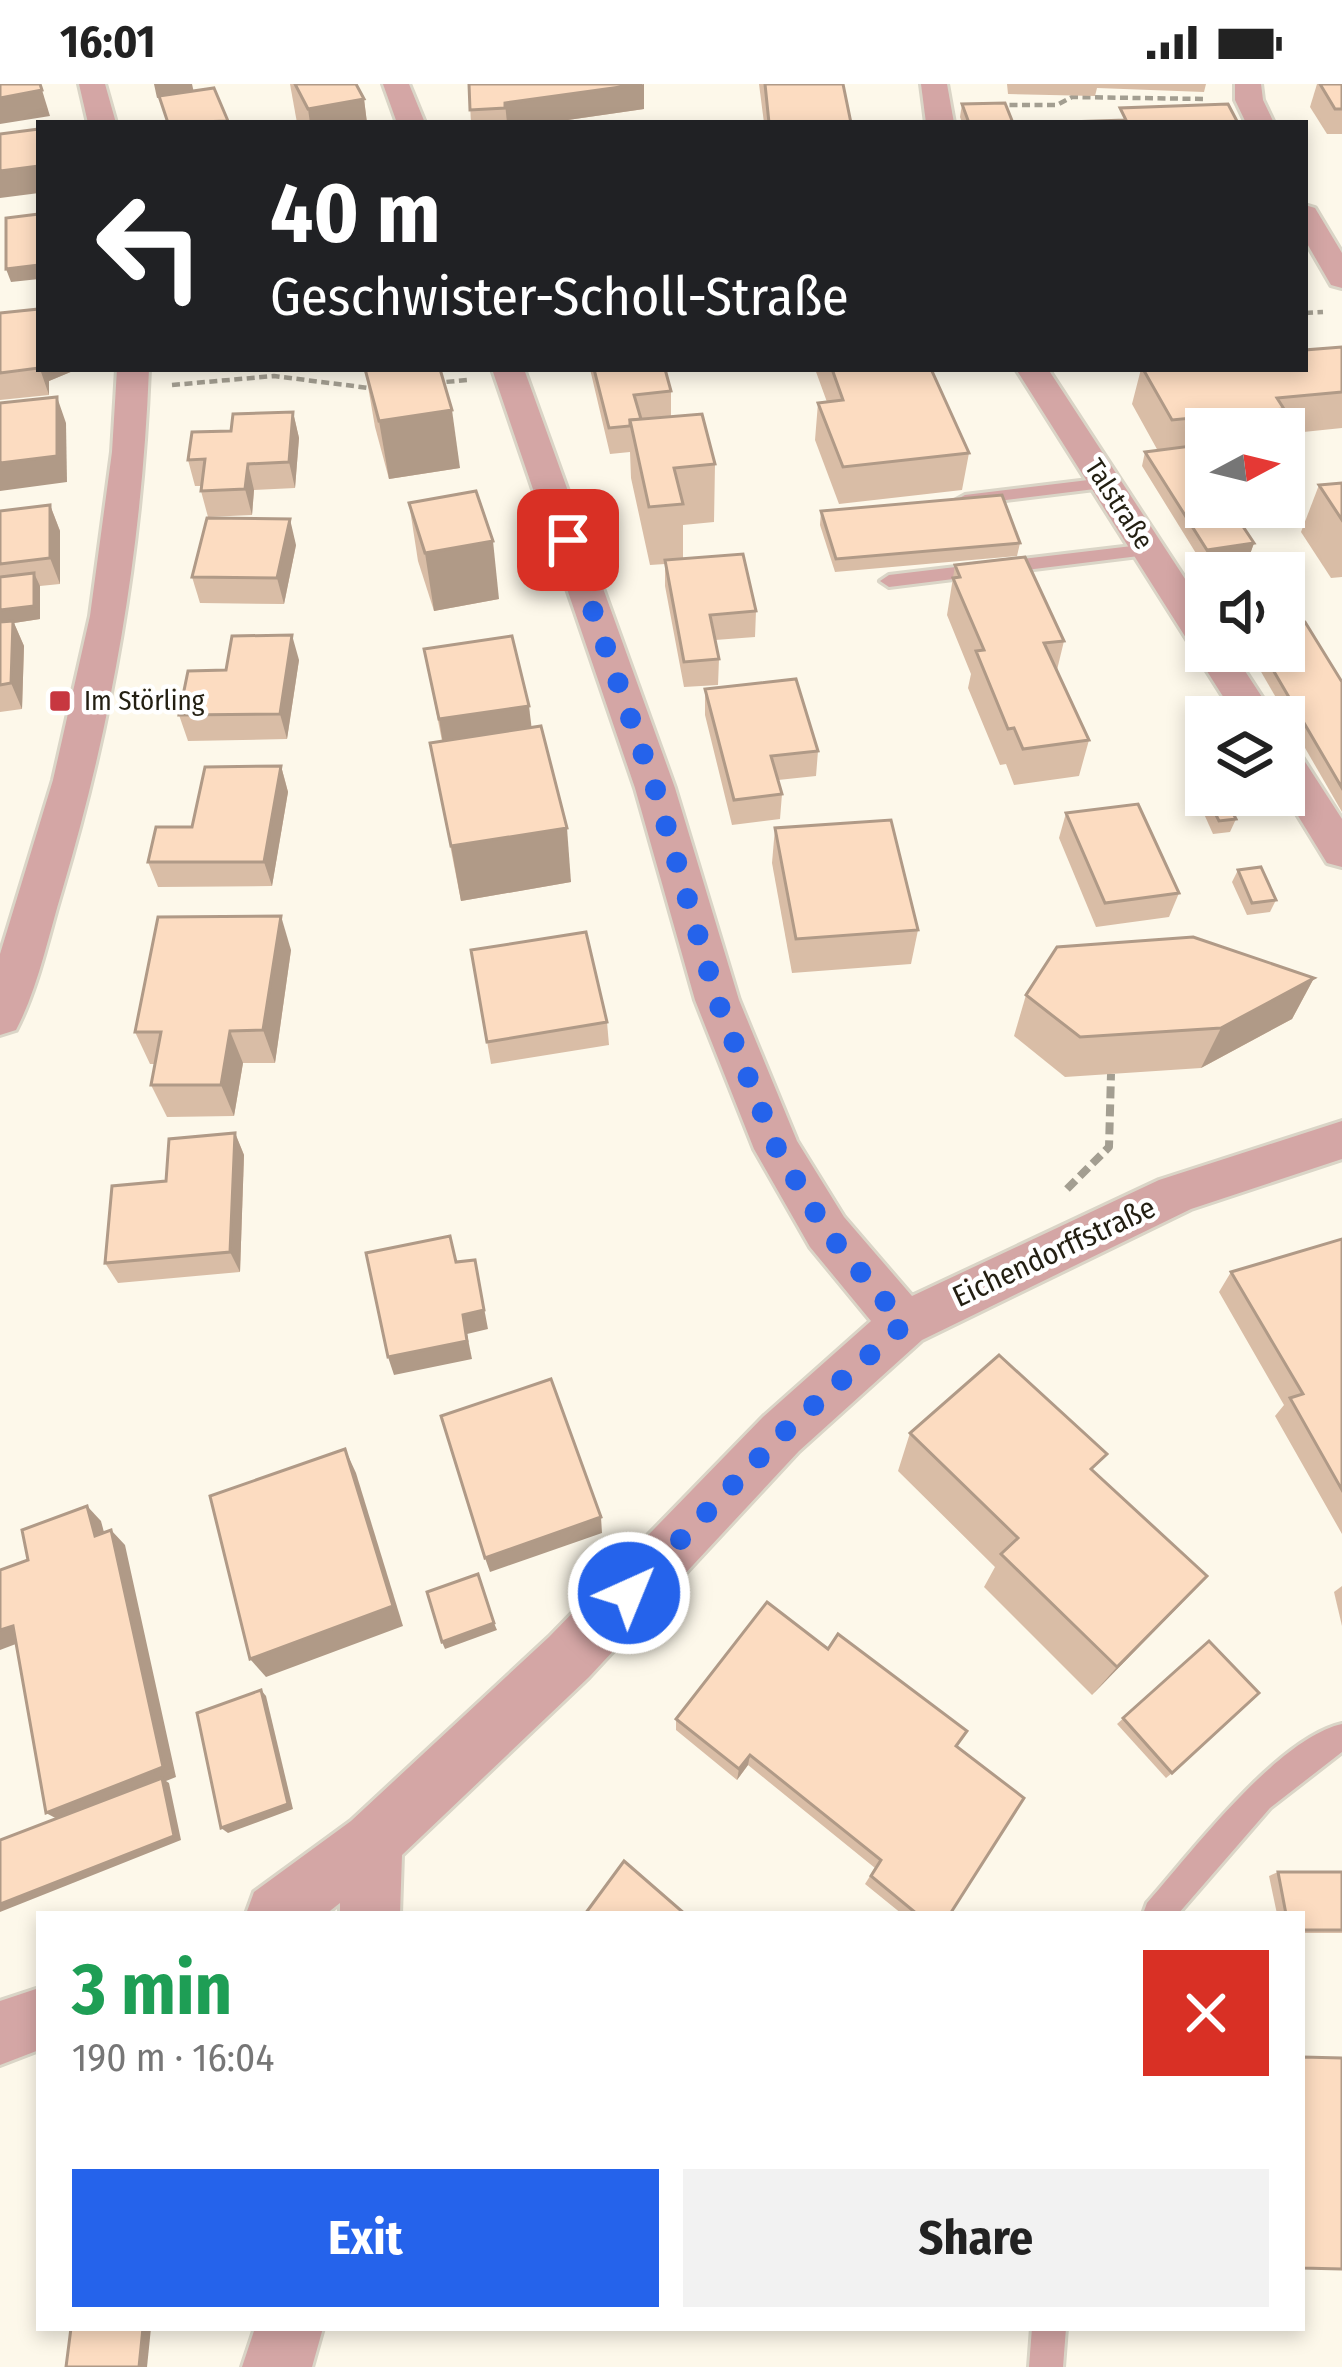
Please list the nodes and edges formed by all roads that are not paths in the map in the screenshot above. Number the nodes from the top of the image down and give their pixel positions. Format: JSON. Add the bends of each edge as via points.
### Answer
{"nodes":[{"id":1,"x":92,"y":84,"type":"edge"},
{"id":2,"x":396,"y":84,"type":"edge"},
{"id":3,"x":101,"y":120,"type":"edge"},
{"id":4,"x":410,"y":120,"type":"edge"},
{"id":5,"x":1321,"y":228,"type":"edge"},
{"id":6,"x":1342,"y":279,"type":"edge"},
{"id":7,"x":509,"y":372,"type":"edge"},
{"id":8,"x":1034,"y":372,"type":"edge"},
{"id":9,"x":132,"y":379,"type":"edge"},
{"id":10,"x":1105,"y":483,"type":"junction"},
{"id":11,"x":946,"y":502,"type":"edge"},
{"id":12,"x":1149,"y":550,"type":"junction"},
{"id":13,"x":889,"y":581,"type":"dead end"},
{"id":14,"x":1185,"y":607,"type":"edge"},
{"id":15,"x":1305,"y":794,"type":"edge"},
{"id":16,"x":1342,"y":852,"type":"edge"},
{"id":17,"x":0,"y":1018,"type":"edge"},
{"id":18,"x":1342,"y":1140,"type":"edge"},
{"id":19,"x":904,"y":1324,"type":"junction"},
{"id":20,"x":1342,"y":1738,"type":"edge"},
{"id":21,"x":372,"y":1842,"type":"junction"},
{"id":22,"x":279,"y":1911,"type":"edge"},
{"id":23,"x":370,"y":1911,"type":"edge"},
{"id":24,"x":1161,"y":1911,"type":"edge"},
{"id":25,"x":36,"y":2020,"type":"edge"},
{"id":26,"x":0,"y":2033,"type":"edge"},
{"id":27,"x":288,"y":2331,"type":"edge"},
{"id":28,"x":1049,"y":2331,"type":"edge"},
{"id":29,"x":277,"y":2367,"type":"edge"},
{"id":30,"x":1046,"y":2367,"type":"edge"}],
"edges":[{"from":1,"to":3,"type":"street"},
{"from":2,"to":4,"type":"street"},
{"from":5,"to":6,"type":"street"},
{"from":7,"to":19,"type":"street","via":[[655,788],[717,1000],[777,1149],[827,1232]]},
{"from":8,"to":10,"type":"street","name":"Talstraße"},
{"from":9,"to":17,"type":"street","via":[[126,496],[91,700]]},
{"from":10,"to":11,"type":"lane"},
{"from":10,"to":12,"type":"street","name":"Talstraße"},
{"from":12,"to":13,"type":"lane"},
{"from":12,"to":14,"type":"street","name":"Talstraße"},
{"from":15,"to":16,"type":"street"},
{"from":18,"to":19,"type":"street","name":"Eichendorffstraße","via":[[1176,1194]]},
{"from":19,"to":21,"type":"street","name":"Eichendorffstraße","via":[[781,1435],[569,1657]]},
{"from":20,"to":24,"type":"lane","via":[[1260,1798]]},
{"from":21,"to":22,"type":"street","name":"Eichendorffstraße"},
{"from":21,"to":23,"type":"street"},
{"from":25,"to":26,"type":"street"},
{"from":27,"to":29,"type":"street"},
{"from":28,"to":30,"type":"lane"}]}
